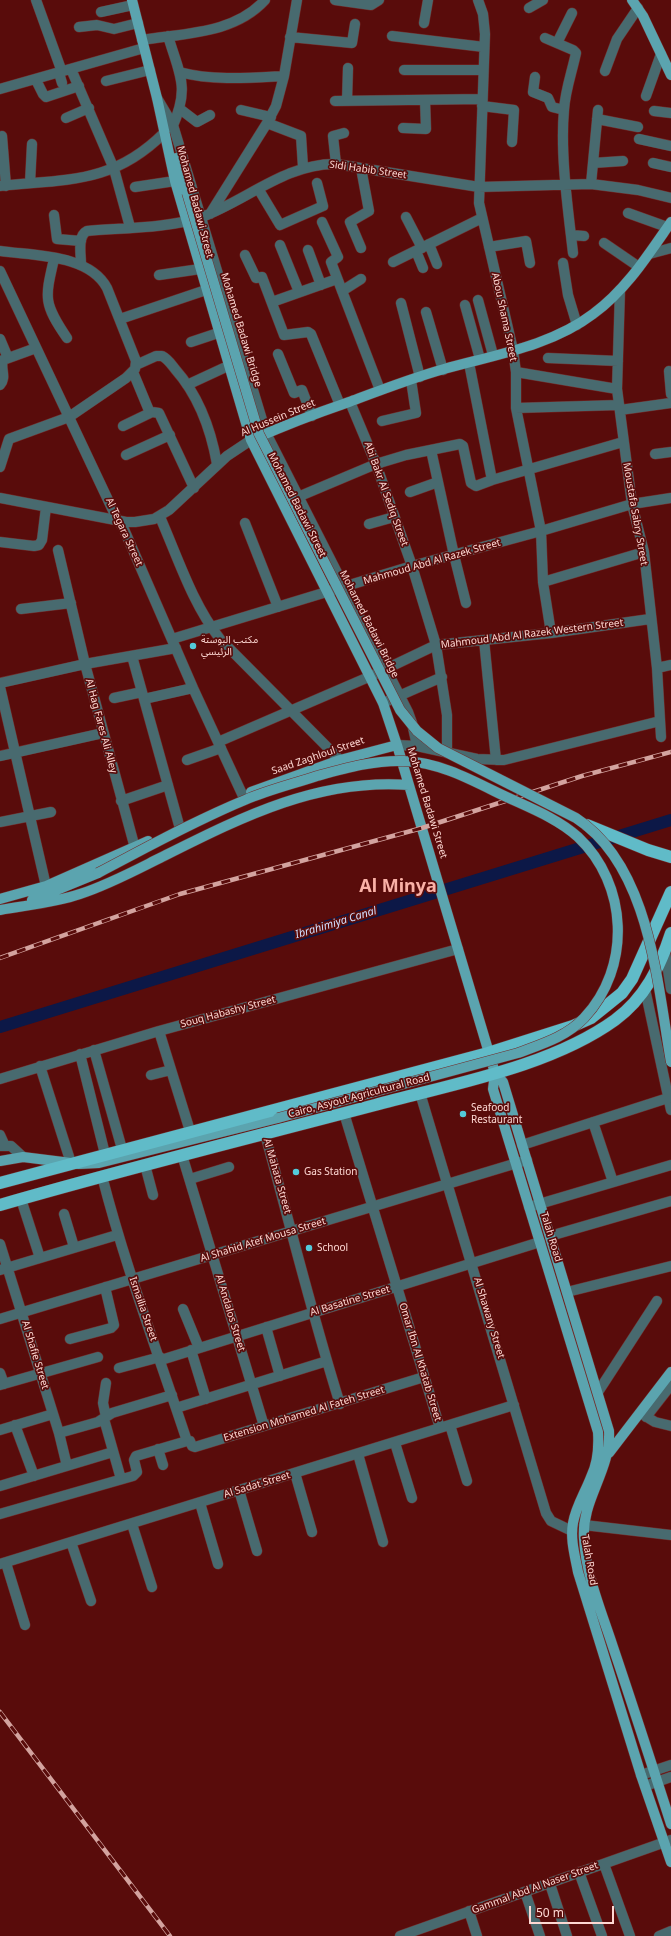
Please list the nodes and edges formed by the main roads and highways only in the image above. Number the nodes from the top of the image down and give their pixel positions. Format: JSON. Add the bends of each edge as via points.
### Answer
{"nodes":[{"id":1,"x":132,"y":2,"type":"edge"},
{"id":2,"x":635,"y":4,"type":"edge"},
{"id":3,"x":671,"y":76,"type":"edge"},
{"id":4,"x":169,"y":131,"type":"junction"},
{"id":5,"x":669,"y":225,"type":"edge"},
{"id":6,"x":251,"y":440,"type":"junction"},
{"id":7,"x":398,"y":745,"type":"junction"},
{"id":8,"x":409,"y":785,"type":"junction"},
{"id":9,"x":587,"y":825,"type":"junction"},
{"id":10,"x":671,"y":857,"type":"edge"},
{"id":11,"x":671,"y":892,"type":"edge"},
{"id":12,"x":0,"y":899,"type":"edge"},
{"id":13,"x":15,"y":907,"type":"junction"},
{"id":14,"x":0,"y":910,"type":"edge"},
{"id":15,"x":671,"y":933,"type":"edge"},
{"id":16,"x":591,"y":1018,"type":"junction"},
{"id":17,"x":597,"y":1031,"type":"junction"},
{"id":18,"x":488,"y":1053,"type":"junction"},
{"id":19,"x":671,"y":1062,"type":"edge"},
{"id":20,"x":494,"y":1073,"type":"junction"},
{"id":21,"x":0,"y":1161,"type":"edge"},
{"id":22,"x":71,"y":1163,"type":"junction"},
{"id":23,"x":0,"y":1183,"type":"edge"},
{"id":24,"x":0,"y":1205,"type":"edge"},
{"id":25,"x":671,"y":1372,"type":"edge"},
{"id":26,"x":599,"y":1442,"type":"junction"},
{"id":27,"x":610,"y":1442,"type":"junction"},
{"id":28,"x":608,"y":1455,"type":"junction"},
{"id":29,"x":671,"y":1824,"type":"edge"},
{"id":30,"x":668,"y":1841,"type":"edge"},
{"id":31,"x":671,"y":1862,"type":"edge"}],
"edges":[{"from":1,"to":4,"type":"main road","name":"Mohamed Badawi Street"},
{"from":2,"to":3,"type":"main road"},
{"from":4,"to":6,"type":"main road","name":"Mohamed Badawi Street","via":[[176,181],[186,222]]},
{"from":4,"to":9,"type":"main road","name":"Mohamed Badawi Bridge","bridge":true,"via":[[259,434],[400,710],[417,731],[438,748]]},
{"from":5,"to":6,"type":"main road","name":"Al Hussein Street","via":[[620,290],[577,325],[550,338],[380,390]]},
{"from":6,"to":7,"type":"main road","name":"Mohamed Badawi Street","via":[[371,676]]},
{"from":7,"to":8,"type":"main road","name":"Mohamed Badawi Street"},
{"from":7,"to":12,"type":"main road","name":"Saad Zaghloul Street","via":[[340,760],[243,796],[135,848],[46,886]]},
{"from":8,"to":13,"type":"main road","via":[[356,785],[297,798],[227,824],[81,894]]},
{"from":8,"to":18,"type":"main road","name":"Mohamed Badawi Street"},
{"from":9,"to":10,"type":"highway"},
{"from":9,"to":19,"type":"main road","name":"Mohamed Badawi Bridge","bridge":true,"via":[[606,845],[631,886],[640,907],[652,952]]},
{"from":11,"to":16,"type":"highway","name":"Cairo, Asyout Agricultural Road","via":[[632,979],[622,993]]},
{"from":13,"to":14,"type":"main road"},
{"from":13,"to":22,"type":"main road","name":"Cairo, Asyout Agricultural Road","bridge":true,"via":[[98,873],[246,799],[365,763],[384,761],[420,763],[444,769],[562,824],[591,851],[608,879],[616,904],[619,924],[618,946],[613,970],[605,989],[596,1004],[576,1026],[555,1040],[518,1053],[278,1118],[99,1163]]},
{"from":15,"to":17,"type":"highway","name":"Cairo, Asyout Agricultural Road","via":[[657,970],[645,989],[631,1006]]},
{"from":16,"to":17,"type":"highway"},
{"from":16,"to":18,"type":"highway","name":"Cairo, Asyout Agricultural Road","via":[[554,1033]]},
{"from":17,"to":20,"type":"highway","name":"Cairo, Asyout Agricultural Road","via":[[559,1051]]},
{"from":18,"to":20,"type":"main road","name":"Mohamed Badawi Street"},
{"from":18,"to":22,"type":"highway","name":"Cairo, Asyout Agricultural Road"},
{"from":20,"to":24,"type":"highway","name":"Cairo, Asyout Agricultural Road"},
{"from":20,"to":26,"type":"main road","name":"Talah Road","via":[[493,1088],[596,1423]]},
{"from":20,"to":27,"type":"main road","name":"Talah Road","via":[[503,1082],[598,1392]]},
{"from":21,"to":22,"type":"main road","name":"Cairo, Asyout Agricultural Road","via":[[23,1156]]},
{"from":22,"to":23,"type":"highway","name":"Cairo, Asyout Agricultural Road"},
{"from":25,"to":28,"type":"main road","via":[[643,1414]]},
{"from":26,"to":27,"type":"main road"},
{"from":26,"to":30,"type":"main road","name":"Talah Road","via":[[595,1469],[578,1503],[572,1531],[574,1552],[583,1593],[641,1775]]},
{"from":27,"to":28,"type":"main road","name":"Talah Road"},
{"from":28,"to":29,"type":"main road","name":"Talah Road","via":[[589,1504],[584,1525],[585,1547],[593,1584]]},
{"from":30,"to":31,"type":"main road","name":"Talah Road"}]}
